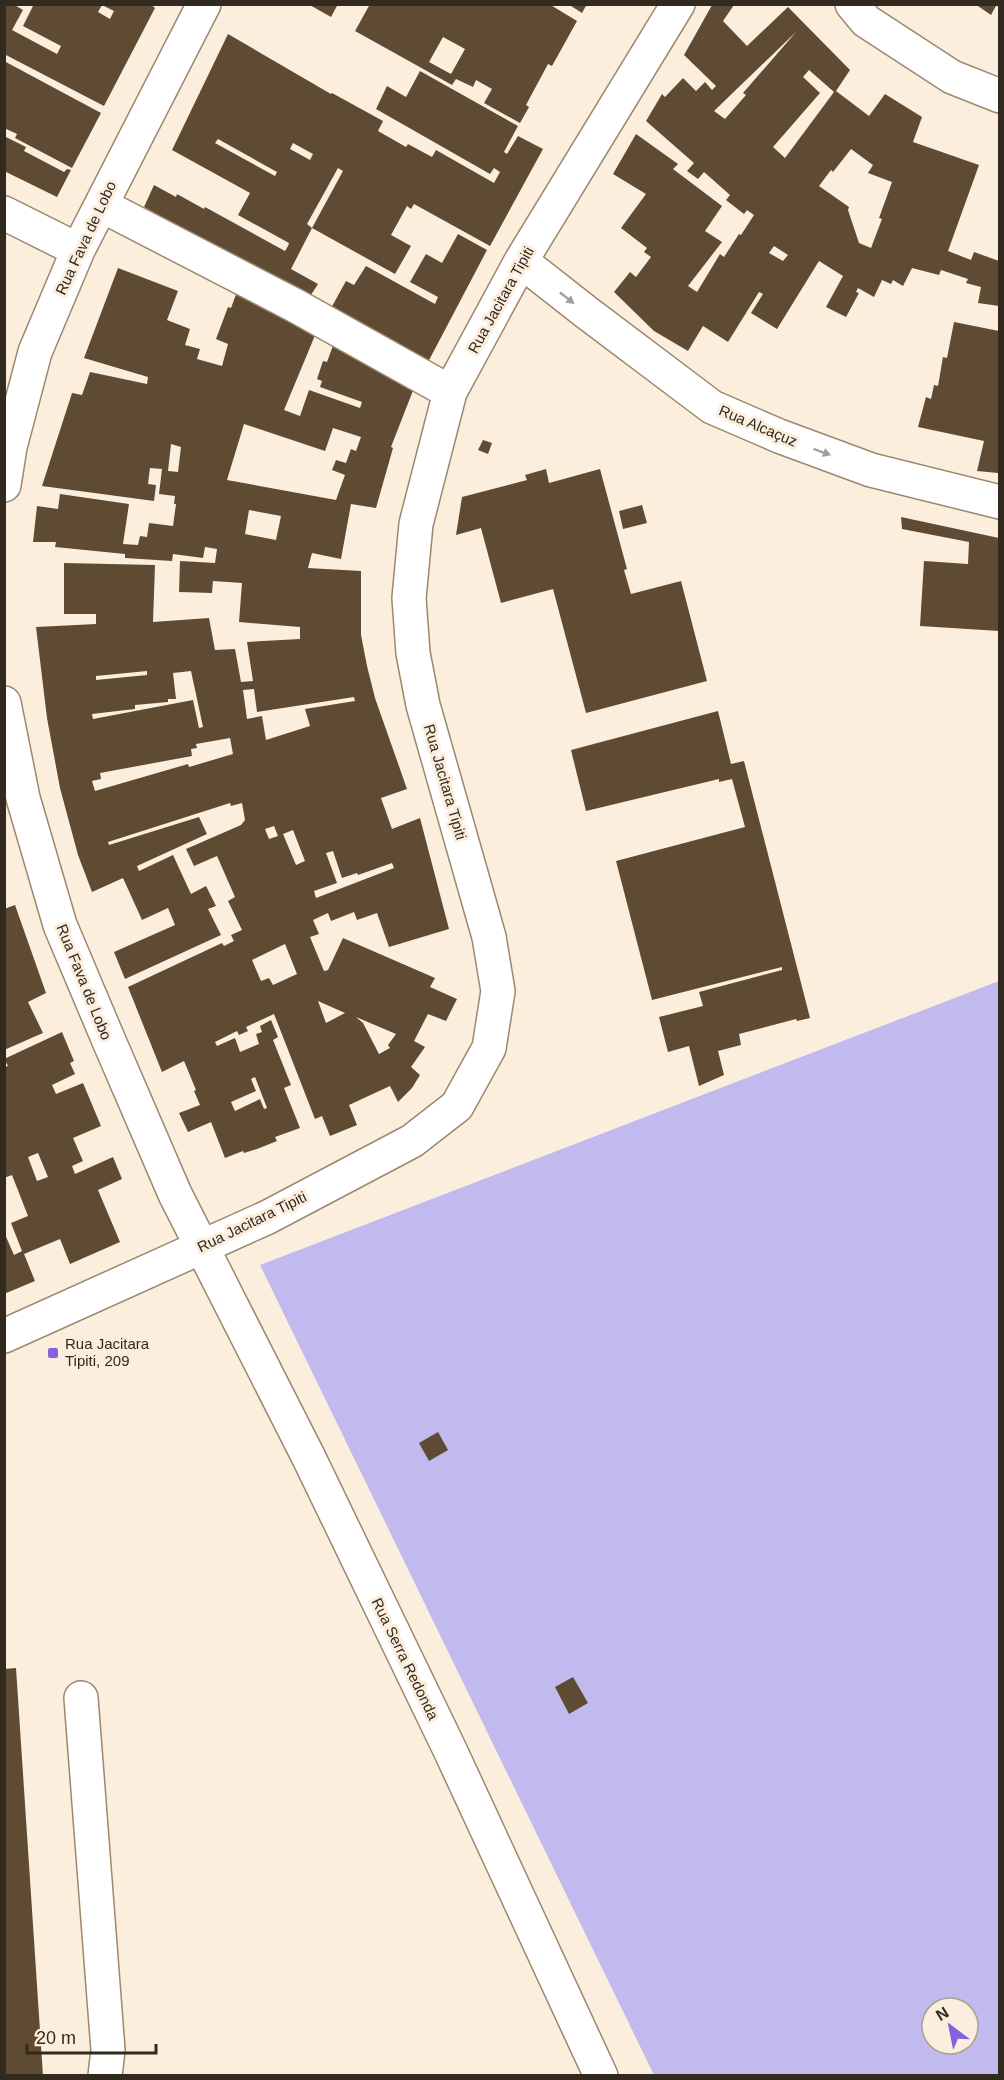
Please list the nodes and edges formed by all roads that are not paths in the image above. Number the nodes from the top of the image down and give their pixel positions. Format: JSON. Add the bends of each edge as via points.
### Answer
{"nodes":[{"id":1,"x":204,"y":4,"type":"edge"},
{"id":2,"x":678,"y":4,"type":"edge"},
{"id":3,"x":852,"y":4,"type":"edge"},
{"id":4,"x":999,"y":96,"type":"edge"},
{"id":5,"x":101,"y":205,"type":"junction"},
{"id":6,"x":4,"y":213,"type":"edge"},
{"id":7,"x":78,"y":249,"type":"junction"},
{"id":8,"x":522,"y":261,"type":"junction"},
{"id":9,"x":450,"y":392,"type":"junction"},
{"id":10,"x":4,"y":485,"type":"edge"},
{"id":11,"x":999,"y":502,"type":"edge"},
{"id":12,"x":4,"y":703,"type":"edge"},
{"id":13,"x":202,"y":1247,"type":"junction"},
{"id":14,"x":4,"y":1336,"type":"edge"},
{"id":15,"x":81,"y":1698,"type":"dead end"},
{"id":16,"x":105,"y":2076,"type":"edge"},
{"id":17,"x":601,"y":2076,"type":"edge"}],
"edges":[{"from":1,"to":5,"type":"street","name":"Rua Fava de Lobo"},
{"from":2,"to":8,"type":"street","name":"Rua Jacitara Tipiti"},
{"from":3,"to":4,"type":"street","via":[[866,21],[952,77]]},
{"from":5,"to":7,"type":"street","name":"Rua Fava de Lobo"},
{"from":5,"to":9,"type":"street","via":[[296,306]]},
{"from":6,"to":7,"type":"street"},
{"from":7,"to":10,"type":"street","name":"Rua Fava de Lobo","via":[[35,352]]},
{"from":8,"to":9,"type":"street","name":"Rua Jacitara Tipiti"},
{"from":8,"to":11,"type":"street","name":"Rua Alcaçuz","one_way":true,"via":[[712,407],[871,470]]},
{"from":9,"to":13,"type":"street","name":"Rua Jacitara Tipiti","via":[[416,524],[410,609],[412,653],[489,938],[498,991],[489,1048],[458,1106],[412,1142]]},
{"from":12,"to":13,"type":"street","name":"Rua Fava de Lobo","via":[[23,798],[60,925]]},
{"from":13,"to":14,"type":"street","name":"Rua Jacitara Tipiti"},
{"from":13,"to":17,"type":"street","name":"Rua Serra Redonda","via":[[450,1750]]},
{"from":15,"to":16,"type":"street","via":[[108,2050]]}]}
